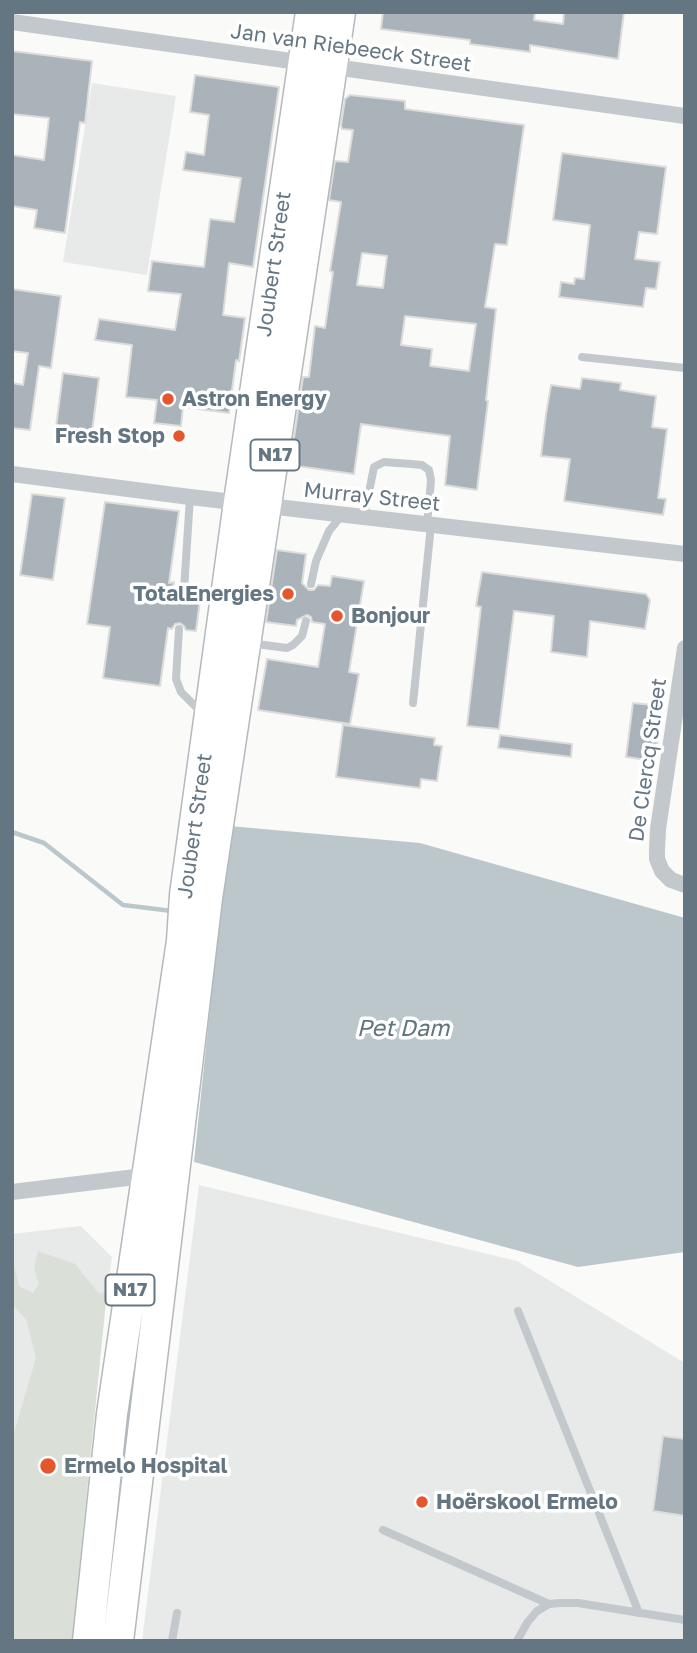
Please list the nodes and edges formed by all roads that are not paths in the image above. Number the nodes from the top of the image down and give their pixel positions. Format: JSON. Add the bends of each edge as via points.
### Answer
{"nodes":[{"id":1,"x":311,"y":12,"type":"edge"},
{"id":2,"x":340,"y":12,"type":"edge"},
{"id":3,"x":12,"y":22,"type":"edge"},
{"id":4,"x":318,"y":65,"type":"junction"},
{"id":5,"x":685,"y":116,"type":"edge"},
{"id":6,"x":582,"y":356,"type":"dead end"},
{"id":7,"x":685,"y":368,"type":"edge"},
{"id":8,"x":12,"y":474,"type":"edge"},
{"id":9,"x":190,"y":497,"type":"junction"},
{"id":10,"x":253,"y":504,"type":"junction"},
{"id":11,"x":342,"y":515,"type":"junction"},
{"id":12,"x":364,"y":517,"type":"junction"},
{"id":13,"x":429,"y":524,"type":"junction"},
{"id":14,"x":685,"y":555,"type":"edge"},
{"id":15,"x":311,"y":584,"type":"dead end"},
{"id":16,"x":184,"y":590,"type":"dead end"},
{"id":17,"x":306,"y":621,"type":"dead end"},
{"id":18,"x":179,"y":629,"type":"dead end"},
{"id":19,"x":246,"y":642,"type":"junction"},
{"id":20,"x":685,"y":648,"type":"edge"},
{"id":21,"x":413,"y":703,"type":"dead end"},
{"id":22,"x":209,"y":719,"type":"junction"},
{"id":23,"x":685,"y":885,"type":"edge"},
{"id":24,"x":196,"y":897,"type":"junction"},
{"id":25,"x":160,"y":1175,"type":"junction"},
{"id":26,"x":12,"y":1192,"type":"edge"},
{"id":27,"x":517,"y":1311,"type":"dead end"},
{"id":28,"x":383,"y":1530,"type":"dead end"},
{"id":29,"x":549,"y":1604,"type":"junction"},
{"id":30,"x":177,"y":1613,"type":"dead end"},
{"id":31,"x":639,"y":1613,"type":"junction"},
{"id":32,"x":685,"y":1620,"type":"edge"},
{"id":33,"x":88,"y":1641,"type":"edge"},
{"id":34,"x":118,"y":1641,"type":"edge"},
{"id":35,"x":172,"y":1641,"type":"edge"},
{"id":36,"x":517,"y":1641,"type":"edge"}],
"edges":[{"from":1,"to":4,"type":"highway","name":"Joubert Street","number":"N17"},
{"from":2,"to":4,"type":"highway","name":"Joubert Street","number":"N17"},
{"from":3,"to":4,"type":"street","name":"Jan van Riebeeck Street"},
{"from":4,"to":5,"type":"street","name":"Jan van Riebeeck Street"},
{"from":4,"to":10,"type":"highway","name":"Joubert Street","number":"N17"},
{"from":6,"to":7,"type":"lane"},
{"from":8,"to":9,"type":"street","name":"Murray Street"},
{"from":9,"to":10,"type":"street","name":"Murray Street"},
{"from":9,"to":16,"type":"lane"},
{"from":10,"to":11,"type":"street","name":"Murray Street"},
{"from":10,"to":19,"type":"highway","name":"Joubert Street","number":"N17"},
{"from":10,"to":22,"type":"highway","name":"Joubert Street","number":"N17"},
{"from":11,"to":12,"type":"street","name":"Murray Street"},
{"from":11,"to":15,"type":"lane","via":[[329,531]]},
{"from":12,"to":13,"type":"street","name":"Murray Street"},
{"from":12,"to":13,"type":"lane","via":[[374,467],[384,462],[411,464],[429,470]]},
{"from":13,"to":14,"type":"street","name":"Murray Street"},
{"from":13,"to":21,"type":"lane"},
{"from":17,"to":19,"type":"lane","via":[[293,646]]},
{"from":18,"to":22,"type":"lane","via":[[176,679],[181,692]]},
{"from":19,"to":24,"type":"highway","name":"Joubert Street","number":"N17"},
{"from":20,"to":23,"type":"street","name":"De Clercq Street","via":[[657,859],[666,876]]},
{"from":22,"to":24,"type":"highway","name":"Joubert Street","number":"N17"},
{"from":24,"to":25,"type":"highway","name":"Joubert Street","number":"N17"},
{"from":25,"to":26,"type":"street"},
{"from":25,"to":33,"type":"highway","name":"Joubert Street","number":"N17","via":[[112,1414]]},
{"from":25,"to":34,"type":"highway","name":"Joubert Street","number":"N17"},
{"from":27,"to":31,"type":"lane"},
{"from":28,"to":29,"type":"lane"},
{"from":29,"to":31,"type":"lane","via":[[578,1603]]},
{"from":29,"to":36,"type":"lane","via":[[531,1617]]},
{"from":30,"to":35,"type":"lane"},
{"from":31,"to":32,"type":"lane"}]}
